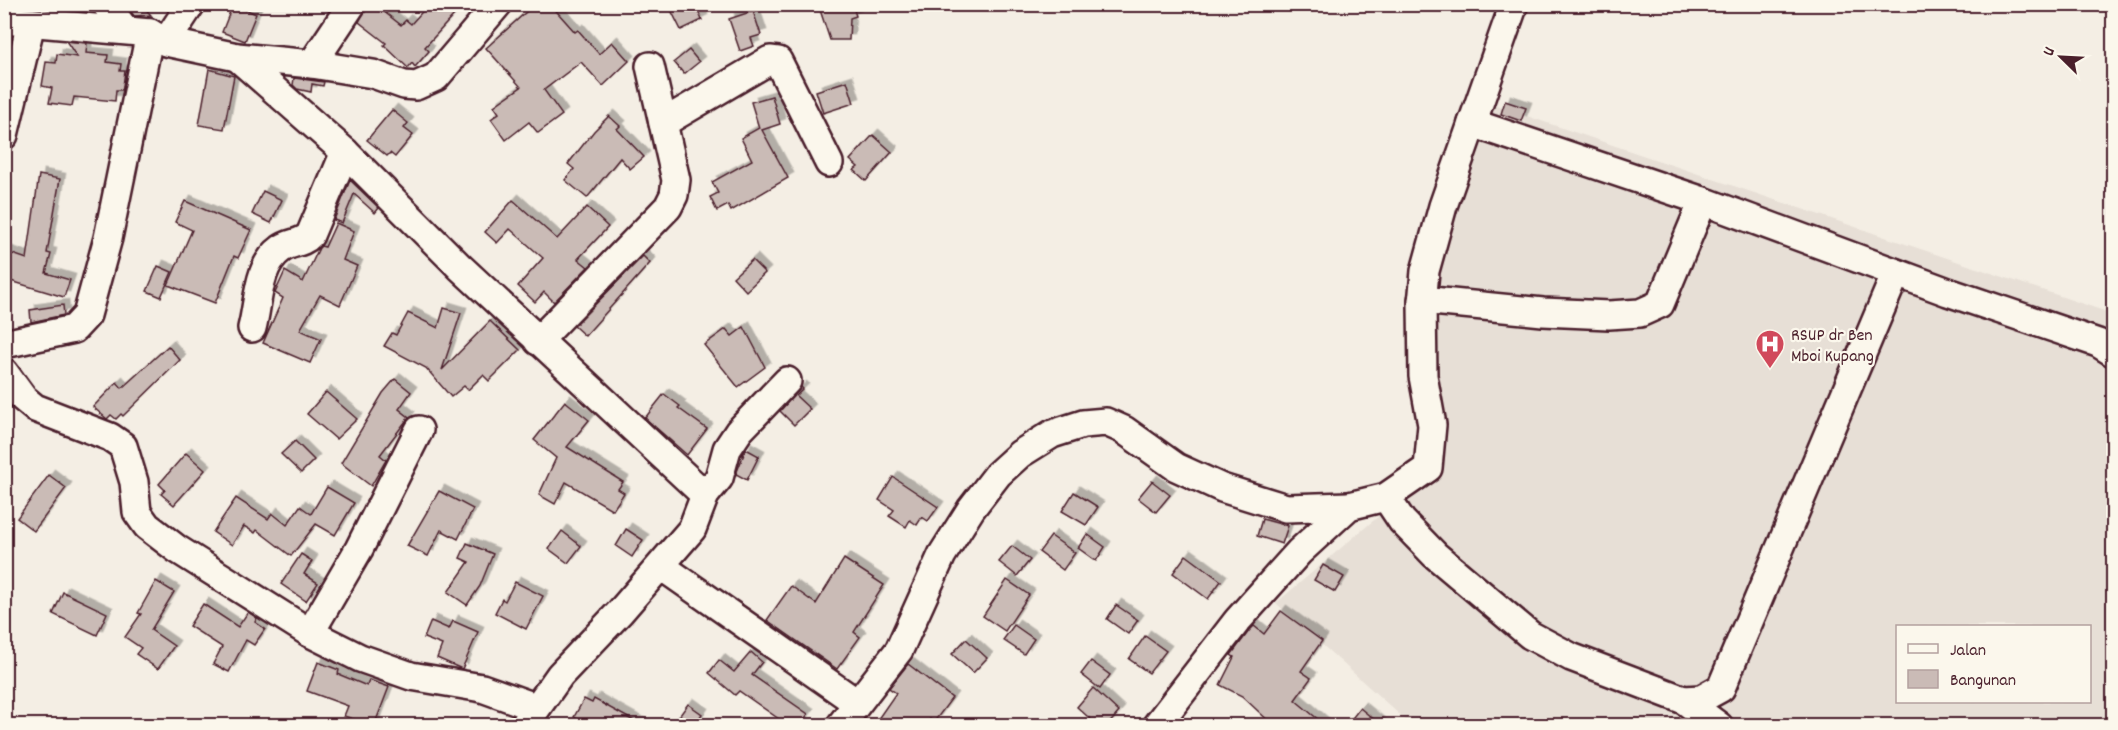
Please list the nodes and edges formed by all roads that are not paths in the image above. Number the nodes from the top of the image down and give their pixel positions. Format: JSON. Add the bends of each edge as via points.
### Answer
{"nodes":[{"id":1,"x":106,"y":4,"type":"edge"},
{"id":2,"x":190,"y":4,"type":"edge"},
{"id":3,"x":352,"y":4,"type":"edge"},
{"id":4,"x":498,"y":4,"type":"edge"},
{"id":5,"x":1514,"y":4,"type":"edge"},
{"id":6,"x":18,"y":21,"type":"edge"},
{"id":7,"x":147,"y":35,"type":"junction"},
{"id":8,"x":237,"y":57,"type":"junction"},
{"id":9,"x":312,"y":64,"type":"junction"},
{"id":10,"x":650,"y":66,"type":"dead end"},
{"id":11,"x":663,"y":123,"type":"junction"},
{"id":12,"x":1472,"y":123,"type":"junction"},
{"id":13,"x":4,"y":135,"type":"edge"},
{"id":14,"x":345,"y":152,"type":"junction"},
{"id":15,"x":830,"y":163,"type":"dead end"},
{"id":16,"x":1703,"y":201,"type":"junction"},
{"id":17,"x":1896,"y":273,"type":"junction"},
{"id":18,"x":1422,"y":300,"type":"junction"},
{"id":19,"x":252,"y":328,"type":"dead end"},
{"id":20,"x":538,"y":341,"type":"junction"},
{"id":21,"x":4,"y":344,"type":"edge"},
{"id":22,"x":2114,"y":353,"type":"edge"},
{"id":23,"x":4,"y":372,"type":"edge"},
{"id":24,"x":787,"y":381,"type":"dead end"},
{"id":25,"x":419,"y":430,"type":"dead end"},
{"id":26,"x":705,"y":495,"type":"junction"},
{"id":27,"x":1386,"y":497,"type":"junction"},
{"id":28,"x":1349,"y":506,"type":"junction"},
{"id":29,"x":661,"y":566,"type":"junction"},
{"id":30,"x":310,"y":633,"type":"junction"},
{"id":31,"x":1684,"y":700,"type":"junction"},
{"id":32,"x":857,"y":703,"type":"junction"},
{"id":33,"x":530,"y":720,"type":"edge"},
{"id":34,"x":840,"y":726,"type":"edge"},
{"id":35,"x":1156,"y":726,"type":"edge"},
{"id":36,"x":1719,"y":726,"type":"edge"}],
"edges":[{"from":1,"to":7,"type":"street"},
{"from":2,"to":7,"type":"street"},
{"from":3,"to":9,"type":"street"},
{"from":4,"to":9,"type":"street","via":[[436,77],[416,86]]},
{"from":5,"to":12,"type":"street"},
{"from":6,"to":7,"type":"street"},
{"from":6,"to":13,"type":"street"},
{"from":7,"to":8,"type":"street"},
{"from":7,"to":21,"type":"street","via":[[108,238],[87,315],[74,329]]},
{"from":8,"to":9,"type":"street"},
{"from":8,"to":14,"type":"street"},
{"from":10,"to":11,"type":"street"},
{"from":11,"to":15,"type":"street","via":[[770,60],[778,60]]},
{"from":11,"to":20,"type":"street","via":[[676,180],[668,207]]},
{"from":12,"to":16,"type":"street"},
{"from":12,"to":18,"type":"street","via":[[1443,206],[1425,271]]},
{"from":14,"to":19,"type":"street","via":[[310,235],[281,248],[263,274]]},
{"from":14,"to":20,"type":"street"},
{"from":16,"to":17,"type":"street"},
{"from":16,"to":18,"type":"street","via":[[1660,304],[1640,313],[1543,312]]},
{"from":17,"to":22,"type":"street","via":[[2098,343]]},
{"from":17,"to":31,"type":"street","via":[[1721,688],[1701,699]]},
{"from":18,"to":27,"type":"street","via":[[1423,376],[1432,425],[1428,468]]},
{"from":20,"to":26,"type":"street"},
{"from":23,"to":30,"type":"street","via":[[35,408],[110,437],[123,446],[134,482],[137,512],[147,526]]},
{"from":24,"to":26,"type":"street","via":[[739,431],[728,448],[719,478]]},
{"from":25,"to":30,"type":"street","via":[[359,549]]},
{"from":26,"to":29,"type":"street","via":[[692,529]]},
{"from":27,"to":28,"type":"street"},
{"from":27,"to":31,"type":"street","via":[[1402,521],[1435,555],[1530,635],[1571,657]]},
{"from":28,"to":32,"type":"street","via":[[1286,508],[1222,488],[1176,466],[1106,422],[1083,424],[1052,434],[998,474],[971,509],[942,555],[899,650]]},
{"from":28,"to":35,"type":"street","via":[[1299,552],[1237,621]]},
{"from":29,"to":32,"type":"street"},
{"from":29,"to":33,"type":"street","via":[[560,675]]},
{"from":30,"to":33,"type":"street","via":[[360,658],[411,676],[482,688]]},
{"from":31,"to":36,"type":"street"},
{"from":32,"to":34,"type":"street"}]}
